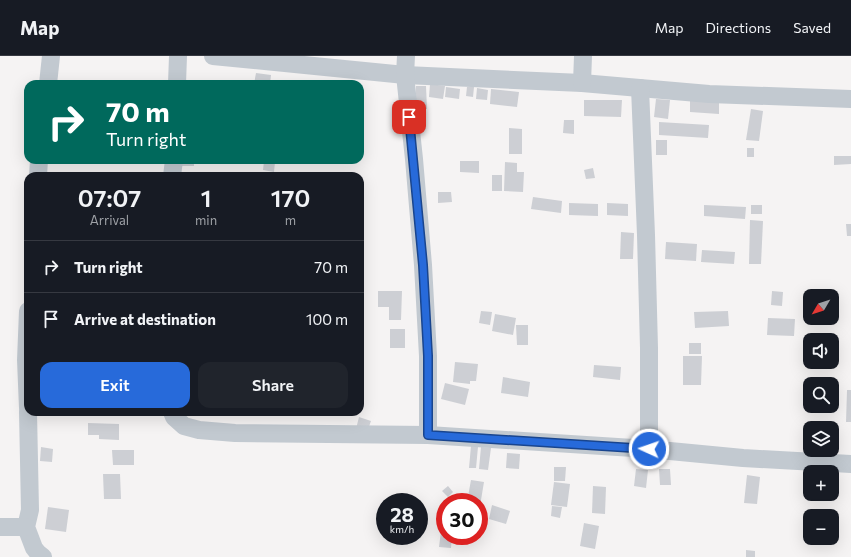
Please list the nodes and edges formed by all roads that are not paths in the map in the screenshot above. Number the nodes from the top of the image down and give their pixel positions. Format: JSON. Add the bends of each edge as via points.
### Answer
{"nodes":[{"id":1,"x":51,"y":56,"type":"edge"},
{"id":2,"x":178,"y":56,"type":"edge"},
{"id":3,"x":213,"y":56,"type":"edge"},
{"id":4,"x":406,"y":56,"type":"edge"},
{"id":5,"x":583,"y":56,"type":"edge"},
{"id":6,"x":405,"y":75,"type":"junction"},
{"id":7,"x":48,"y":80,"type":"edge"},
{"id":8,"x":177,"y":80,"type":"edge"},
{"id":9,"x":582,"y":83,"type":"junction"},
{"id":10,"x":640,"y":88,"type":"junction"},
{"id":11,"x":851,"y":98,"type":"edge"},
{"id":12,"x":28,"y":416,"type":"edge"},
{"id":13,"x":174,"y":416,"type":"edge"},
{"id":14,"x":428,"y":435,"type":"junction"},
{"id":15,"x":649,"y":449,"type":"junction"},
{"id":16,"x":851,"y":464,"type":"edge"},
{"id":17,"x":0,"y":527,"type":"edge"},
{"id":18,"x":26,"y":527,"type":"junction"},
{"id":19,"x":43,"y":557,"type":"edge"}],
"edges":[{"from":1,"to":7,"type":"street"},
{"from":2,"to":8,"type":"street"},
{"from":3,"to":6,"type":"street"},
{"from":4,"to":6,"type":"street"},
{"from":5,"to":9,"type":"street"},
{"from":6,"to":9,"type":"street"},
{"from":6,"to":14,"type":"street","via":[[423,265],[428,356]]},
{"from":9,"to":10,"type":"street"},
{"from":10,"to":11,"type":"street","via":[[709,94]]},
{"from":10,"to":15,"type":"street","via":[[647,251]]},
{"from":12,"to":18,"type":"street","via":[[30,510]]},
{"from":13,"to":14,"type":"street","via":[[184,426],[206,431]]},
{"from":14,"to":15,"type":"street"},
{"from":15,"to":16,"type":"street","via":[[743,458]]},
{"from":17,"to":18,"type":"street"},
{"from":18,"to":19,"type":"street","via":[[34,548]]}]}
